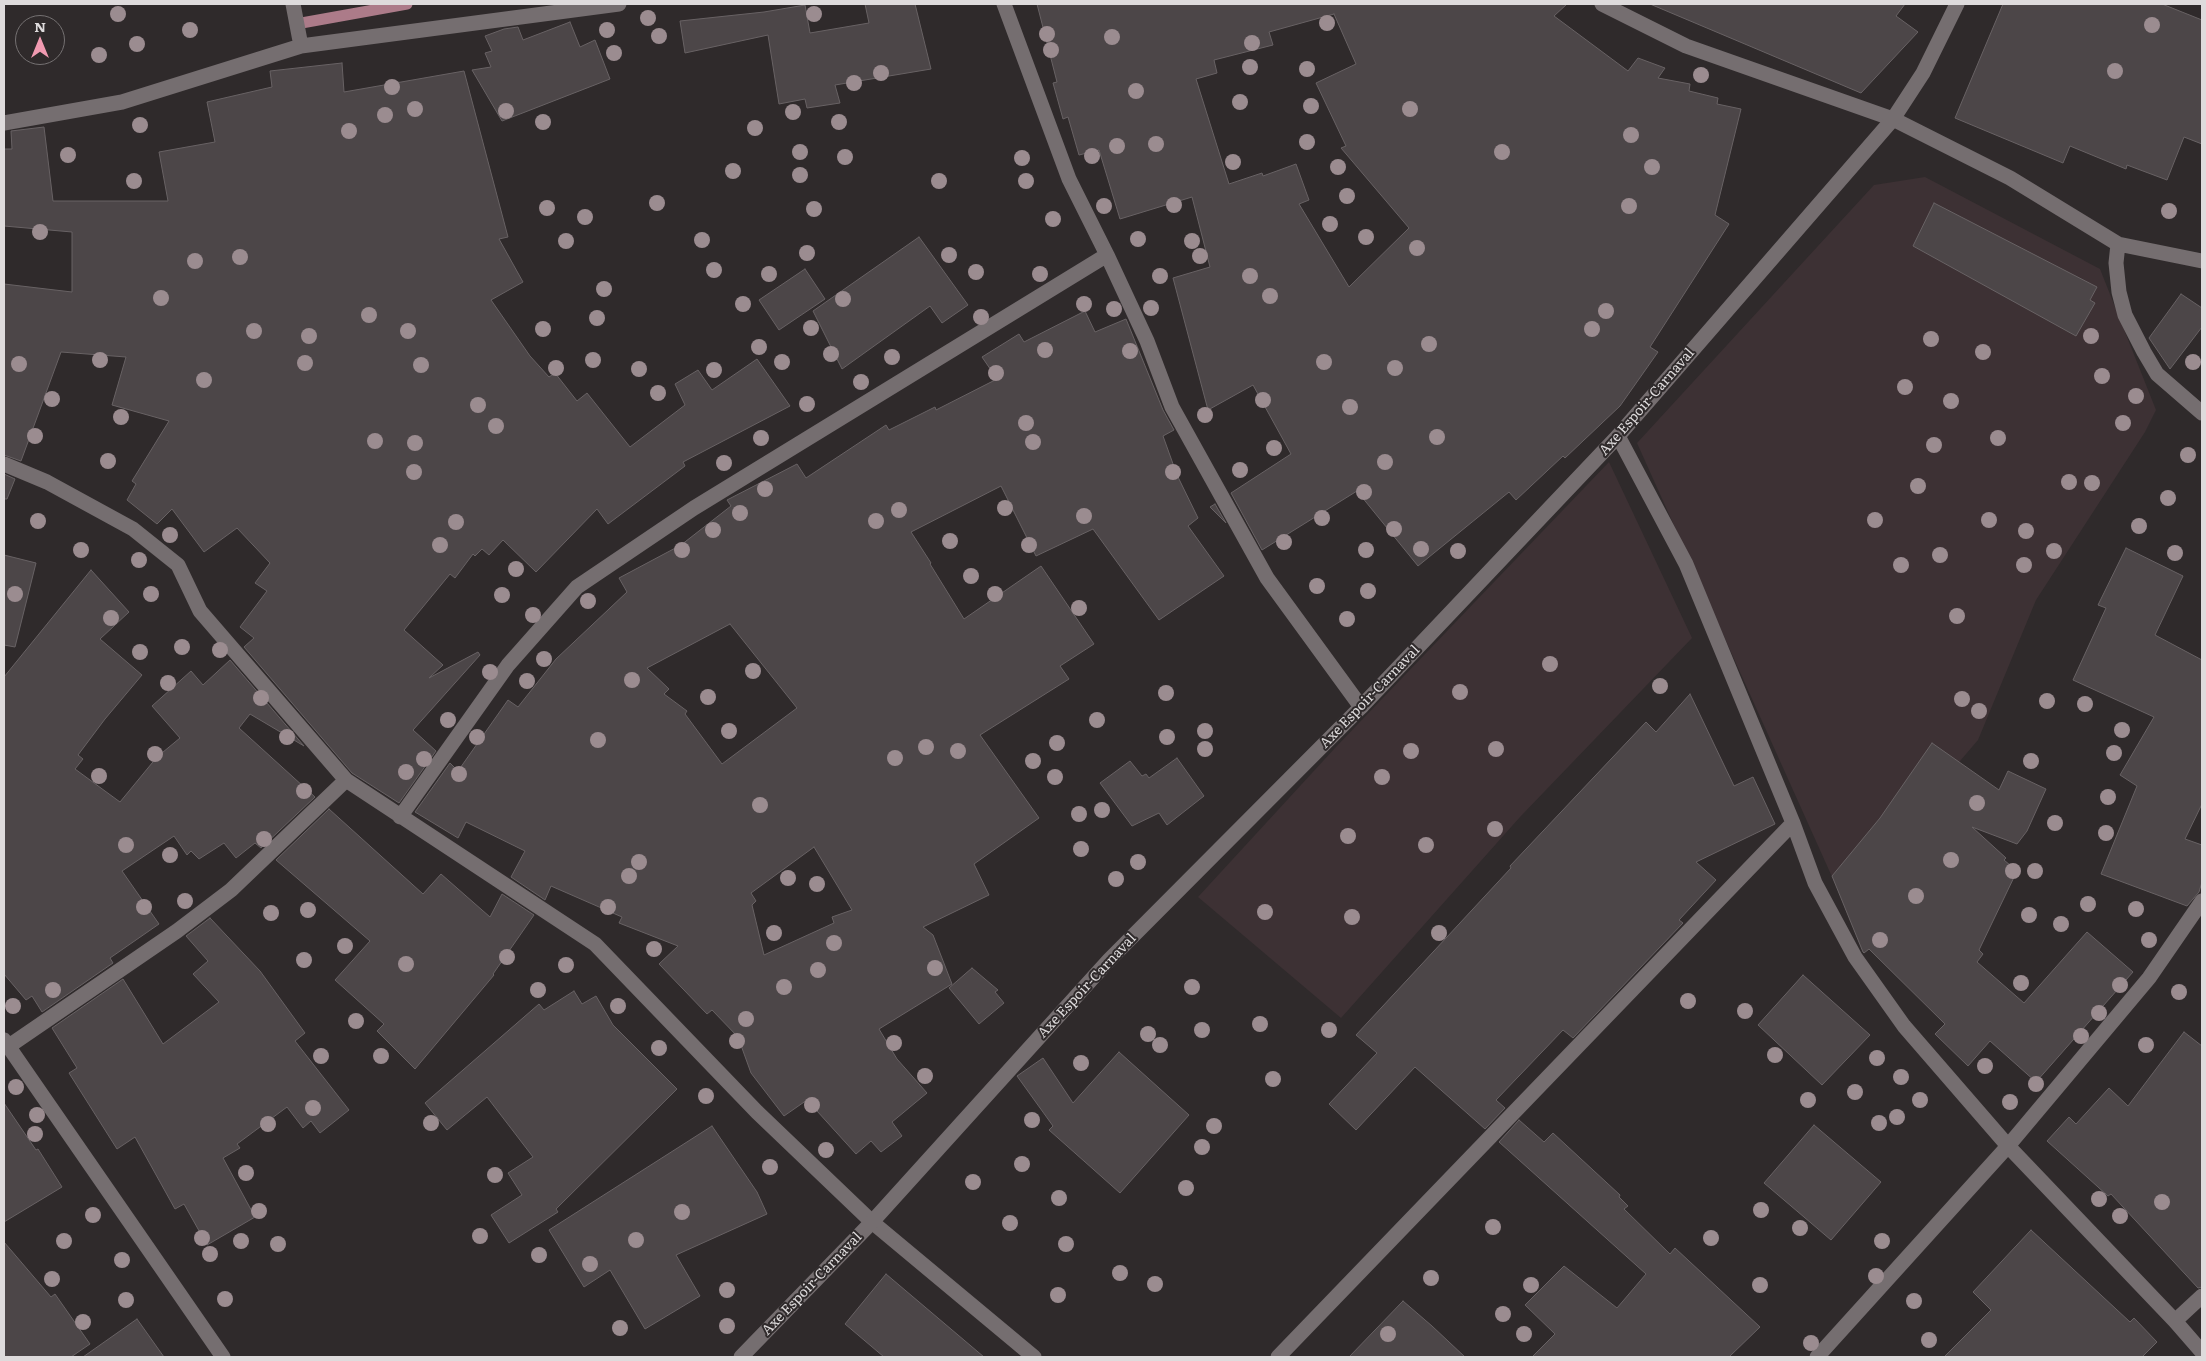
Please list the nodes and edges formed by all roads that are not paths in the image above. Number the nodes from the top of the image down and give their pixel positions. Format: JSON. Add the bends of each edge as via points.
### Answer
{"nodes":[{"id":1,"x":292,"y":4,"type":"edge"},
{"id":2,"x":619,"y":4,"type":"edge"},
{"id":3,"x":1004,"y":4,"type":"edge"},
{"id":4,"x":1602,"y":4,"type":"edge"},
{"id":5,"x":1958,"y":4,"type":"edge"},
{"id":6,"x":593,"y":5,"type":"edge"},
{"id":7,"x":301,"y":46,"type":"junction"},
{"id":8,"x":1893,"y":119,"type":"junction"},
{"id":9,"x":4,"y":123,"type":"edge"},
{"id":10,"x":2118,"y":244,"type":"junction"},
{"id":11,"x":1107,"y":254,"type":"junction"},
{"id":12,"x":2202,"y":261,"type":"edge"},
{"id":13,"x":2202,"y":413,"type":"edge"},
{"id":14,"x":1618,"y":436,"type":"junction"},
{"id":15,"x":4,"y":464,"type":"edge"},
{"id":16,"x":1362,"y":708,"type":"junction"},
{"id":17,"x":346,"y":780,"type":"junction"},
{"id":18,"x":400,"y":817,"type":"junction"},
{"id":19,"x":1793,"y":823,"type":"junction"},
{"id":20,"x":2202,"y":901,"type":"edge"},
{"id":21,"x":7,"y":1043,"type":"edge"},
{"id":22,"x":2008,"y":1146,"type":"junction"},
{"id":23,"x":872,"y":1222,"type":"junction"},
{"id":24,"x":2202,"y":1296,"type":"edge"},
{"id":25,"x":2175,"y":1321,"type":"junction"},
{"id":26,"x":2202,"y":1352,"type":"edge"},
{"id":27,"x":223,"y":1357,"type":"edge"},
{"id":28,"x":741,"y":1357,"type":"edge"},
{"id":29,"x":1034,"y":1357,"type":"edge"},
{"id":30,"x":1278,"y":1357,"type":"edge"},
{"id":31,"x":1817,"y":1357,"type":"edge"}],
"edges":[{"from":1,"to":7,"type":"street"},
{"from":2,"to":6,"type":"street"},
{"from":3,"to":11,"type":"street","via":[[1069,179]]},
{"from":4,"to":8,"type":"street","via":[[1686,46]]},
{"from":5,"to":8,"type":"street","name":"Axe Espoir-Carnaval","via":[[1922,73]]},
{"from":6,"to":7,"type":"street"},
{"from":7,"to":9,"type":"street","via":[[122,102]]},
{"from":8,"to":10,"type":"street","via":[[2010,178]]},
{"from":8,"to":14,"type":"street","name":"Axe Espoir-Carnaval"},
{"from":10,"to":12,"type":"street"},
{"from":10,"to":13,"type":"street","via":[[2116,263],[2125,315],[2157,374]]},
{"from":11,"to":16,"type":"street","via":[[1147,341],[1172,407],[1262,570]]},
{"from":11,"to":18,"type":"street","via":[[694,508],[577,587],[508,665]]},
{"from":14,"to":16,"type":"street","name":"Axe Espoir-Carnaval"},
{"from":14,"to":19,"type":"street","via":[[1686,564]]},
{"from":15,"to":17,"type":"street","via":[[47,482],[133,529],[178,564],[200,611]]},
{"from":16,"to":23,"type":"street","name":"Axe Espoir-Carnaval","via":[[1109,960]]},
{"from":17,"to":18,"type":"street"},
{"from":17,"to":21,"type":"street","via":[[231,890],[176,931]]},
{"from":18,"to":23,"type":"street","via":[[595,944],[757,1112]]},
{"from":19,"to":22,"type":"street","via":[[1815,883],[1855,957],[1904,1026]]},
{"from":19,"to":30,"type":"street"},
{"from":20,"to":22,"type":"street","via":[[2149,978]]},
{"from":21,"to":27,"type":"street"},
{"from":22,"to":25,"type":"street"},
{"from":22,"to":31,"type":"street"},
{"from":23,"to":28,"type":"street","name":"Axe Espoir-Carnaval"},
{"from":23,"to":29,"type":"street"},
{"from":24,"to":25,"type":"street"},
{"from":25,"to":26,"type":"street"}]}
